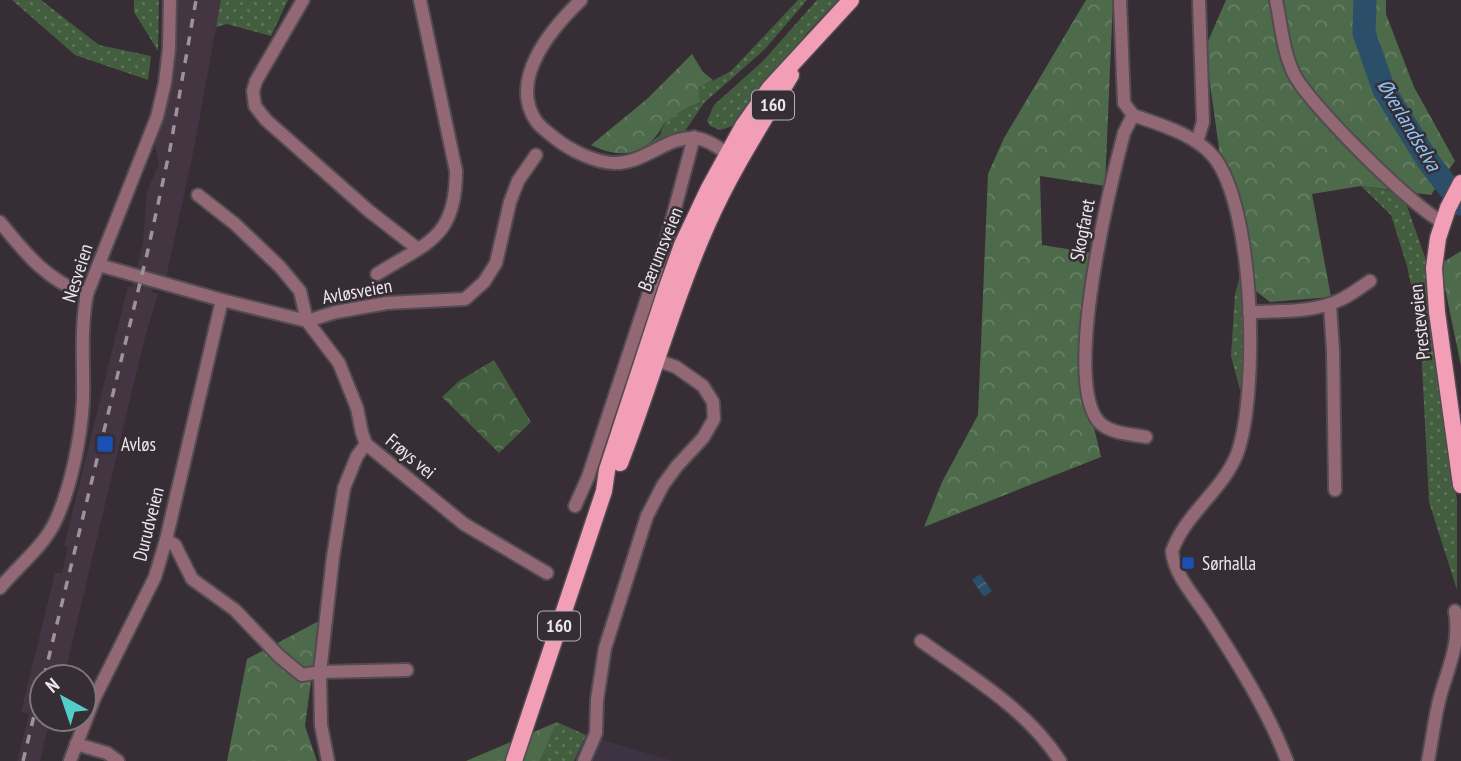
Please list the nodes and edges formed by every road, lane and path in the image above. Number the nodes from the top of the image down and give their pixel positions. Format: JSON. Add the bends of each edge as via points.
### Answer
{"nodes":[{"id":1,"x":170,"y":0,"type":"edge"},
{"id":2,"x":303,"y":0,"type":"edge"},
{"id":3,"x":420,"y":0,"type":"edge"},
{"id":4,"x":581,"y":0,"type":"edge"},
{"id":5,"x":851,"y":0,"type":"edge"},
{"id":6,"x":1120,"y":0,"type":"edge"},
{"id":7,"x":1199,"y":0,"type":"edge"},
{"id":8,"x":1276,"y":0,"type":"edge"},
{"id":9,"x":1133,"y":115,"type":"junction"},
{"id":10,"x":694,"y":138,"type":"junction"},
{"id":11,"x":1197,"y":142,"type":"junction"},
{"id":12,"x":536,"y":155,"type":"dead end"},
{"id":13,"x":733,"y":157,"type":"junction"},
{"id":14,"x":1461,"y":183,"type":"edge"},
{"id":15,"x":198,"y":195,"type":"dead end"},
{"id":16,"x":0,"y":222,"type":"edge"},
{"id":17,"x":1443,"y":222,"type":"junction"},
{"id":18,"x":418,"y":249,"type":"junction"},
{"id":19,"x":99,"y":265,"type":"junction"},
{"id":20,"x":377,"y":274,"type":"dead end"},
{"id":21,"x":1370,"y":281,"type":"dead end"},
{"id":22,"x":87,"y":294,"type":"junction"},
{"id":23,"x":222,"y":300,"type":"junction"},
{"id":24,"x":1330,"y":305,"type":"junction"},
{"id":25,"x":1249,"y":312,"type":"junction"},
{"id":26,"x":307,"y":321,"type":"junction"},
{"id":27,"x":651,"y":358,"type":"junction"},
{"id":28,"x":1146,"y":437,"type":"dead end"},
{"id":29,"x":366,"y":444,"type":"junction"},
{"id":30,"x":1461,"y":485,"type":"edge"},
{"id":31,"x":1335,"y":490,"type":"dead end"},
{"id":32,"x":575,"y":506,"type":"dead end"},
{"id":33,"x":166,"y":540,"type":"junction"},
{"id":34,"x":547,"y":573,"type":"dead end"},
{"id":35,"x":0,"y":588,"type":"edge"},
{"id":36,"x":1455,"y":611,"type":"dead end"},
{"id":37,"x":922,"y":641,"type":"dead end"},
{"id":38,"x":407,"y":670,"type":"dead end"},
{"id":39,"x":320,"y":672,"type":"junction"},
{"id":40,"x":76,"y":744,"type":"junction"},
{"id":41,"x":70,"y":761,"type":"edge"},
{"id":42,"x":118,"y":761,"type":"edge"},
{"id":43,"x":328,"y":761,"type":"edge"},
{"id":44,"x":514,"y":761,"type":"edge"},
{"id":45,"x":584,"y":761,"type":"edge"},
{"id":46,"x":1060,"y":761,"type":"edge"},
{"id":47,"x":1287,"y":761,"type":"edge"},
{"id":48,"x":1428,"y":761,"type":"edge"}],
"edges":[{"from":1,"to":19,"type":"street","name":"Nesveien","via":[[169,50],[158,117]]},
{"from":2,"to":18,"type":"street","via":[[256,81],[255,106],[295,147]]},
{"from":3,"to":18,"type":"street","via":[[456,171],[456,195],[437,238]]},
{"from":4,"to":10,"type":"street","via":[[545,41],[535,60],[528,79],[535,120],[563,144],[614,163]]},
{"from":5,"to":13,"type":"main road","name":"Bærumsveien","number":"160","via":[[807,49]]},
{"from":6,"to":9,"type":"street","via":[[1124,103]]},
{"from":7,"to":11,"type":"street","via":[[1203,122]]},
{"from":8,"to":17,"type":"street","via":[[1293,73],[1304,91],[1424,211]]},
{"from":9,"to":11,"type":"street"},
{"from":9,"to":28,"type":"street","name":"Skogfaret","via":[[1124,133],[1094,258],[1086,383],[1089,407],[1100,422],[1112,431]]},
{"from":10,"to":13,"type":"street"},
{"from":10,"to":32,"type":"street","name":"Bærumsveien","via":[[667,238]]},
{"from":11,"to":25,"type":"street","via":[[1222,170],[1231,194]]},
{"from":12,"to":26,"type":"street","name":"Avløsveien","via":[[510,202],[496,263],[472,294],[452,301],[387,303]]},
{"from":13,"to":27,"type":"main road","name":"Bærumsveien","number":"160","via":[[682,245]]},
{"from":14,"to":17,"type":"main road","name":"Presteveien"},
{"from":15,"to":26,"type":"street","via":[[235,224],[300,291]]},
{"from":16,"to":22,"type":"street","via":[[46,273]]},
{"from":17,"to":30,"type":"main road","name":"Presteveien","via":[[1434,268],[1437,312]]},
{"from":18,"to":20,"type":"street"},
{"from":19,"to":22,"type":"street","name":"Nesveien"},
{"from":19,"to":23,"type":"street","name":"Avløsveien"},
{"from":21,"to":24,"type":"street"},
{"from":22,"to":35,"type":"street","name":"Nesveien","via":[[83,401],[66,490],[48,533]]},
{"from":23,"to":26,"type":"street","name":"Avløsveien"},
{"from":23,"to":33,"type":"street","name":"Durudveien"},
{"from":24,"to":25,"type":"street"},
{"from":24,"to":31,"type":"street"},
{"from":25,"to":47,"type":"street","via":[[1248,403],[1236,457],[1185,524],[1172,560],[1273,728]]},
{"from":26,"to":29,"type":"street","name":"Frøys vei","via":[[339,363]]},
{"from":27,"to":44,"type":"main road","name":"Bærumsveien","number":"160","via":[[607,470],[604,491]]},
{"from":27,"to":45,"type":"street","via":[[676,367],[703,386],[713,402],[714,419],[663,485],[647,516],[606,648],[596,733]]},
{"from":29,"to":34,"type":"street","name":"Frøys vei","via":[[464,524]]},
{"from":29,"to":39,"type":"street","via":[[344,488]]},
{"from":33,"to":39,"type":"street","via":[[175,545],[192,579],[228,604],[298,672]]},
{"from":33,"to":40,"type":"street","name":"Durudveien","via":[[152,583]]},
{"from":36,"to":48,"type":"street","via":[[1458,645],[1439,702]]},
{"from":37,"to":46,"type":"street","via":[[1020,716],[1047,741]]},
{"from":38,"to":39,"type":"street"},
{"from":39,"to":43,"type":"street","via":[[321,725]]},
{"from":40,"to":41,"type":"street","name":"Durudveien"},
{"from":40,"to":42,"type":"street"}]}
